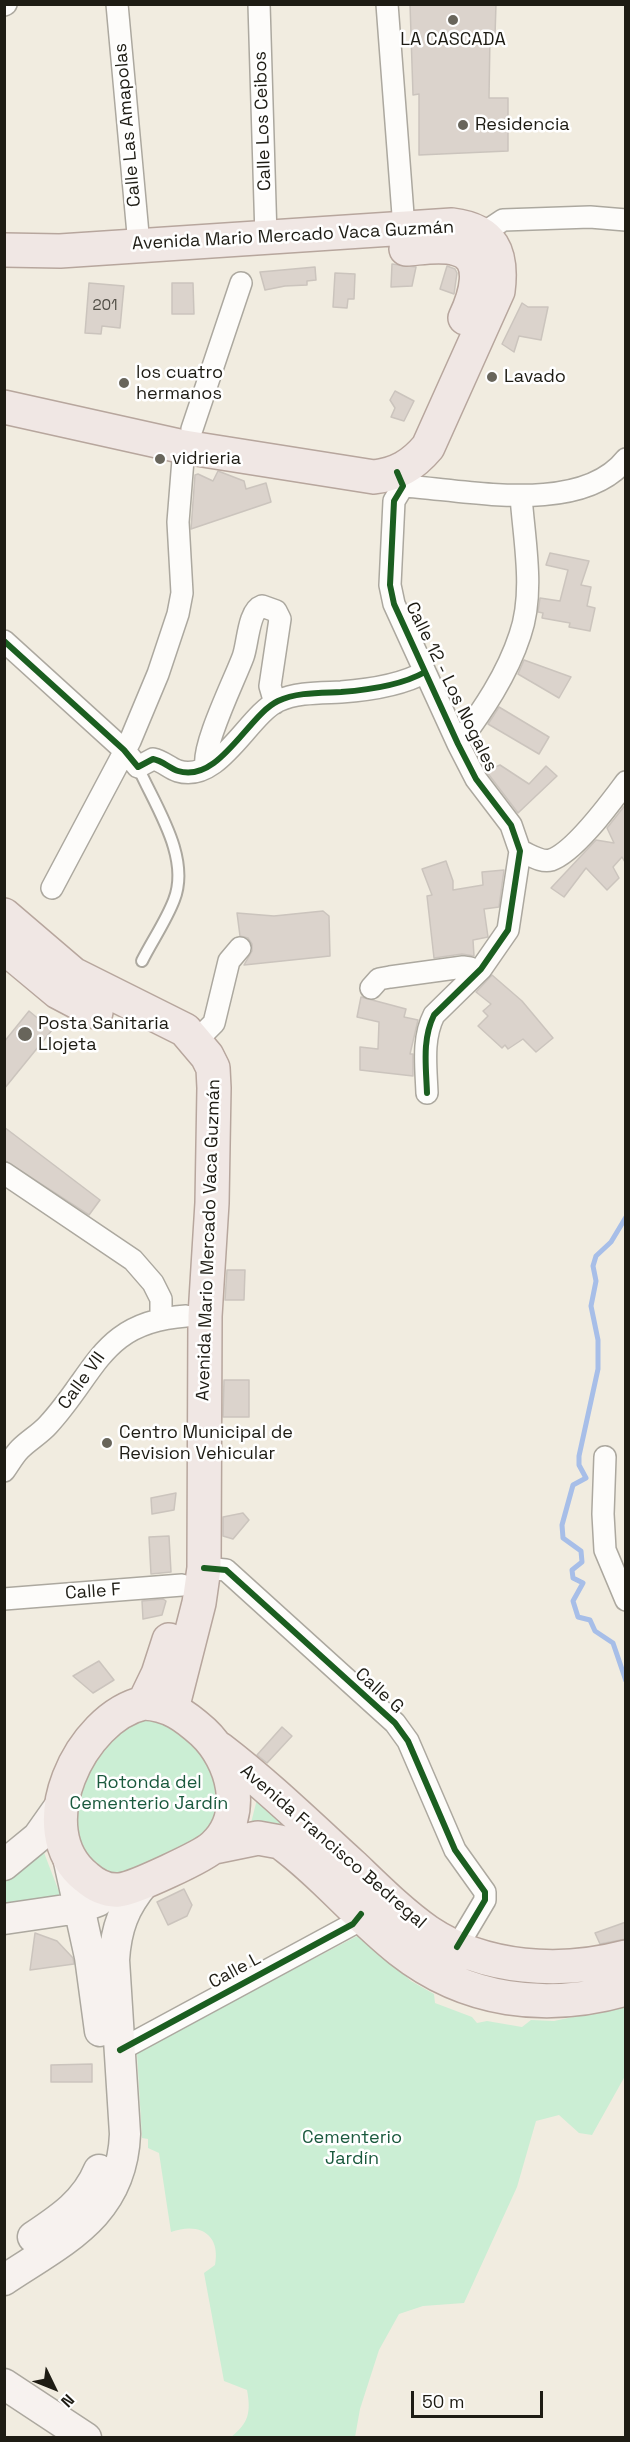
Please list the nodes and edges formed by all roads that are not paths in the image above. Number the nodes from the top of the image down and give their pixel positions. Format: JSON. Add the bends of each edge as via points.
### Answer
{"nodes":[{"id":1,"x":117,"y":4,"type":"edge"},
{"id":2,"x":260,"y":4,"type":"edge"},
{"id":3,"x":387,"y":4,"type":"edge"},
{"id":4,"x":626,"y":220,"type":"edge"},
{"id":5,"x":404,"y":228,"type":"junction"},
{"id":6,"x":266,"y":237,"type":"junction"},
{"id":7,"x":475,"y":245,"type":"junction"},
{"id":8,"x":4,"y":250,"type":"edge"},
{"id":9,"x":140,"y":256,"type":"junction"},
{"id":10,"x":4,"y":271,"type":"edge"},
{"id":11,"x":241,"y":283,"type":"dead end"},
{"id":12,"x":4,"y":386,"type":"edge"},
{"id":13,"x":4,"y":407,"type":"edge"},
{"id":14,"x":188,"y":438,"type":"junction"},
{"id":15,"x":626,"y":459,"type":"edge"},
{"id":16,"x":396,"y":470,"type":"junction"},
{"id":17,"x":521,"y":496,"type":"junction"},
{"id":18,"x":4,"y":641,"type":"edge"},
{"id":19,"x":425,"y":672,"type":"junction"},
{"id":20,"x":275,"y":703,"type":"junction"},
{"id":21,"x":458,"y":744,"type":"junction"},
{"id":22,"x":124,"y":750,"type":"junction"},
{"id":23,"x":206,"y":766,"type":"junction"},
{"id":24,"x":138,"y":767,"type":"junction"},
{"id":25,"x":626,"y":782,"type":"edge"},
{"id":26,"x":520,"y":851,"type":"junction"},
{"id":27,"x":52,"y":888,"type":"dead end"},
{"id":28,"x":4,"y":915,"type":"edge"},
{"id":29,"x":4,"y":947,"type":"edge"},
{"id":30,"x":240,"y":948,"type":"dead end"},
{"id":31,"x":142,"y":961,"type":"dead end"},
{"id":32,"x":476,"y":973,"type":"junction"},
{"id":33,"x":371,"y":988,"type":"dead end"},
{"id":34,"x":124,"y":1013,"type":"junction"},
{"id":35,"x":196,"y":1041,"type":"junction"},
{"id":36,"x":427,"y":1093,"type":"dead end"},
{"id":37,"x":4,"y":1173,"type":"edge"},
{"id":38,"x":184,"y":1316,"type":"junction"},
{"id":39,"x":12,"y":1451,"type":"edge"},
{"id":40,"x":605,"y":1457,"type":"dead end"},
{"id":41,"x":4,"y":1471,"type":"edge"},
{"id":42,"x":193,"y":1577,"type":"junction"},
{"id":43,"x":4,"y":1599,"type":"edge"},
{"id":44,"x":626,"y":1600,"type":"edge"},
{"id":45,"x":158,"y":1706,"type":"junction"},
{"id":46,"x":218,"y":1748,"type":"junction"},
{"id":47,"x":62,"y":1803,"type":"junction"},
{"id":48,"x":214,"y":1847,"type":"junction"},
{"id":49,"x":68,"y":1857,"type":"junction"},
{"id":50,"x":4,"y":1865,"type":"edge"},
{"id":51,"x":131,"y":1886,"type":"junction"},
{"id":52,"x":79,"y":1908,"type":"junction"},
{"id":53,"x":361,"y":1914,"type":"junction"},
{"id":54,"x":4,"y":1919,"type":"edge"},
{"id":55,"x":458,"y":1947,"type":"junction"},
{"id":56,"x":626,"y":1957,"type":"edge"},
{"id":57,"x":626,"y":1989,"type":"edge"},
{"id":58,"x":111,"y":2050,"type":"junction"},
{"id":59,"x":4,"y":2256,"type":"edge"},
{"id":60,"x":4,"y":2280,"type":"edge"},
{"id":61,"x":4,"y":2384,"type":"edge"},
{"id":62,"x":4,"y":2409,"type":"edge"},
{"id":63,"x":48,"y":2438,"type":"edge"},
{"id":64,"x":86,"y":2438,"type":"edge"}],
"edges":[{"from":1,"to":9,"type":"street","name":"Calle Las Amapolas"},
{"from":2,"to":6,"type":"street","name":"Calle Los Ceibos"},
{"from":3,"to":5,"type":"street"},
{"from":4,"to":7,"type":"street","via":[[503,220]]},
{"from":5,"to":6,"type":"main road","name":"Avenida Mario Mercado Vaca Guzmán"},
{"from":5,"to":7,"type":"main road","name":"Avenida Mario Mercado Vaca Guzmán","via":[[468,227]]},
{"from":6,"to":9,"type":"main road","name":"Avenida Mario Mercado Vaca Guzmán"},
{"from":7,"to":9,"type":"main road","name":"Avenida Mario Mercado Vaca Guzmán","via":[[459,249]]},
{"from":7,"to":16,"type":"main road","name":"Avenida Mario Mercado Vaca Guzmán","via":[[476,291]]},
{"from":8,"to":9,"type":"main road","name":"Avenida Mario Mercado Vaca Guzmán"},
{"from":9,"to":10,"type":"main road","name":"Avenida Mario Mercado Vaca Guzmán"},
{"from":11,"to":14,"type":"street"},
{"from":12,"to":14,"type":"main road"},
{"from":13,"to":14,"type":"main road"},
{"from":14,"to":16,"type":"main road","via":[[362,455]]},
{"from":14,"to":22,"type":"street","via":[[178,522],[182,593],[158,674]]},
{"from":15,"to":17,"type":"street","via":[[603,479],[567,491]]},
{"from":16,"to":17,"type":"street"},
{"from":16,"to":19,"type":"street","name":"Calle 12 - Los Nogales","via":[[390,585],[394,604]]},
{"from":17,"to":21,"type":"street","via":[[527,577],[521,634],[501,681]]},
{"from":18,"to":22,"type":"street"},
{"from":19,"to":20,"type":"street","via":[[389,684],[308,694]]},
{"from":19,"to":21,"type":"street","name":"Calle 12 - Los Nogales"},
{"from":20,"to":23,"type":"street","via":[[220,758]]},
{"from":20,"to":23,"type":"street","via":[[270,686],[280,619],[276,611],[262,606],[254,613],[244,653],[209,741]]},
{"from":21,"to":26,"type":"street","name":"Calle 12 - Los Nogales","via":[[477,779],[518,837]]},
{"from":22,"to":24,"type":"street"},
{"from":22,"to":27,"type":"street"},
{"from":23,"to":24,"type":"street","via":[[192,772],[178,771],[153,759]]},
{"from":24,"to":31,"type":"lane","via":[[178,859],[179,884],[174,902]]},
{"from":25,"to":26,"type":"street","via":[[579,839],[551,860]]},
{"from":26,"to":32,"type":"street","name":"Calle 12 - Los Nogales","via":[[508,930]]},
{"from":28,"to":34,"type":"main road","name":"Avenida Mario Mercado Vaca Guzmán"},
{"from":29,"to":34,"type":"main road","name":"Avenida Mario Mercado Vaca Guzmán","via":[[58,992]]},
{"from":30,"to":35,"type":"street","via":[[229,961],[214,1023]]},
{"from":32,"to":33,"type":"street","via":[[463,967],[390,977],[379,979]]},
{"from":32,"to":36,"type":"street","name":"Calle 12 - Los Nogales","via":[[434,1015],[430,1024],[426,1035]]},
{"from":34,"to":35,"type":"main road","name":"Avenida Mario Mercado Vaca Guzmán","via":[[157,1014]]},
{"from":34,"to":38,"type":"main road","name":"Avenida Mario Mercado Vaca Guzmán","via":[[183,1060],[195,1093],[194,1200]]},
{"from":35,"to":38,"type":"main road","name":"Avenida Mario Mercado Vaca Guzmán","via":[[213,1068],[212,1203]]},
{"from":37,"to":38,"type":"street","via":[[133,1260],[161,1299]]},
{"from":38,"to":39,"type":"street","name":"Calle VII","via":[[109,1345],[47,1427]]},
{"from":38,"to":42,"type":"main road","name":"Avenida Mario Mercado Vaca Guzmán"},
{"from":39,"to":41,"type":"street","name":"Calle VII"},
{"from":40,"to":44,"type":"street","via":[[605,1550]]},
{"from":42,"to":43,"type":"street","name":"Calle F"},
{"from":42,"to":45,"type":"main road","name":"Avenida Mario Mercado Vaca Guzmán","via":[[167,1648]]},
{"from":42,"to":55,"type":"street","name":"Calle G","via":[[226,1570],[394,1723],[408,1741],[455,1850],[485,1892],[485,1899]]},
{"from":45,"to":46,"type":"main road","via":[[193,1723]]},
{"from":45,"to":47,"type":"main road","via":[[122,1712],[91,1741],[74,1763]]},
{"from":46,"to":48,"type":"main road","via":[[229,1771],[234,1797],[227,1826]]},
{"from":46,"to":55,"type":"main road","name":"Avenida Francisco Bedregal","via":[[265,1784],[428,1932]]},
{"from":47,"to":49,"type":"main road","via":[[61,1840]]},
{"from":47,"to":50,"type":"main road","via":[[38,1837]]},
{"from":48,"to":51,"type":"main road"},
{"from":48,"to":53,"type":"main road","name":"Avenida Francisco Bedregal","via":[[258,1838],[280,1842]]},
{"from":49,"to":51,"type":"main road","via":[[101,1887]]},
{"from":49,"to":52,"type":"main road"},
{"from":51,"to":52,"type":"main road"},
{"from":51,"to":58,"type":"main road","via":[[116,1938]]},
{"from":52,"to":54,"type":"main road"},
{"from":52,"to":58,"type":"main road"},
{"from":53,"to":57,"type":"main road","name":"Avenida Francisco Bedregal","via":[[426,1968],[483,1992],[535,2002],[576,2000]]},
{"from":53,"to":58,"type":"street","name":"Calle L","via":[[352,1924]]},
{"from":55,"to":56,"type":"main road","name":"Avenida Francisco Bedregal","via":[[518,1965],[539,1967],[582,1966]]},
{"from":58,"to":59,"type":"main road","via":[[107,2142],[93,2184],[63,2216]]},
{"from":58,"to":60,"type":"main road","via":[[125,2107],[125,2151],[111,2192],[83,2228]]},
{"from":61,"to":64,"type":"main road"},
{"from":62,"to":63,"type":"main road"}]}
